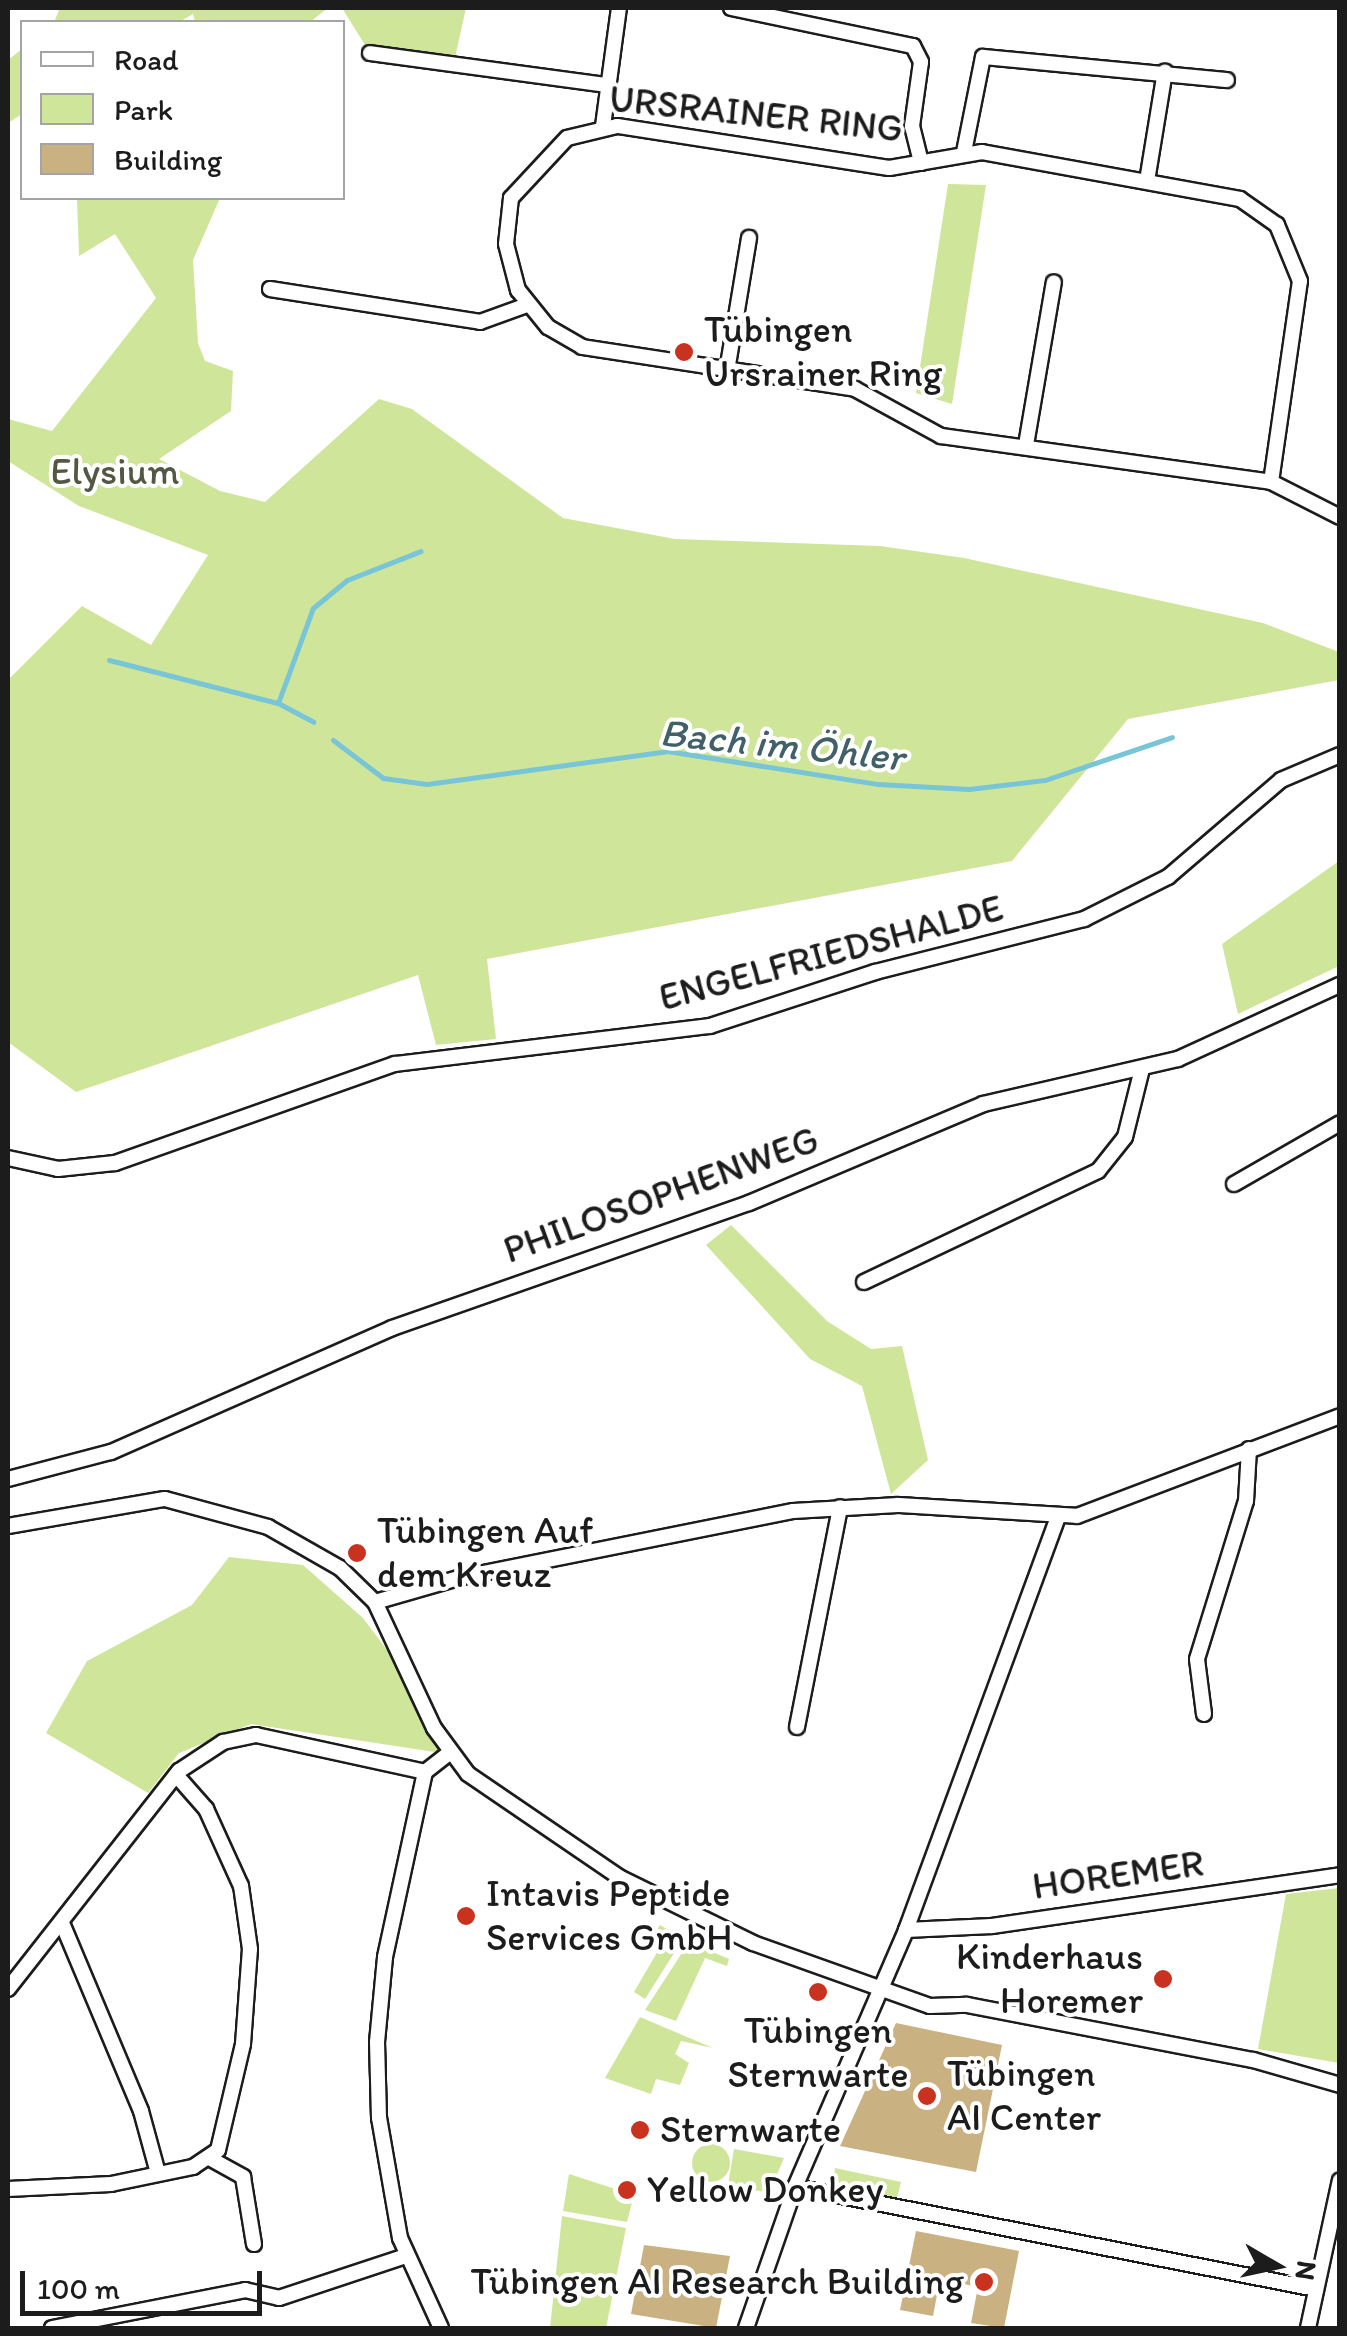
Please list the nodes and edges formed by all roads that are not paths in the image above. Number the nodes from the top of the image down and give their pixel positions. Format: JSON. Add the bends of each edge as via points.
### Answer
{"nodes":[{"id":1,"x":619,"y":8,"type":"edge"},
{"id":2,"x":731,"y":8,"type":"edge"},
{"id":3,"x":370,"y":53,"type":"dead end"},
{"id":4,"x":1166,"y":71,"type":"junction"},
{"id":5,"x":1228,"y":80,"type":"dead end"},
{"id":6,"x":606,"y":85,"type":"junction"},
{"id":7,"x":603,"y":126,"type":"junction"},
{"id":8,"x":964,"y":152,"type":"junction"},
{"id":9,"x":921,"y":163,"type":"junction"},
{"id":10,"x":1147,"y":181,"type":"junction"},
{"id":11,"x":749,"y":238,"type":"dead end"},
{"id":12,"x":1054,"y":282,"type":"dead end"},
{"id":13,"x":270,"y":288,"type":"dead end"},
{"id":14,"x":527,"y":306,"type":"junction"},
{"id":15,"x":728,"y":371,"type":"junction"},
{"id":16,"x":1026,"y":445,"type":"junction"},
{"id":17,"x":1271,"y":482,"type":"junction"},
{"id":18,"x":1340,"y":517,"type":"edge"},
{"id":19,"x":1340,"y":755,"type":"edge"},
{"id":20,"x":1340,"y":985,"type":"edge"},
{"id":21,"x":1142,"y":1069,"type":"junction"},
{"id":22,"x":1340,"y":1123,"type":"edge"},
{"id":23,"x":9,"y":1160,"type":"edge"},
{"id":24,"x":1234,"y":1184,"type":"dead end"},
{"id":25,"x":864,"y":1282,"type":"dead end"},
{"id":26,"x":1340,"y":1416,"type":"edge"},
{"id":27,"x":1249,"y":1449,"type":"junction"},
{"id":28,"x":8,"y":1479,"type":"edge"},
{"id":29,"x":840,"y":1507,"type":"junction"},
{"id":30,"x":1057,"y":1518,"type":"junction"},
{"id":31,"x":8,"y":1526,"type":"edge"},
{"id":32,"x":375,"y":1602,"type":"junction"},
{"id":33,"x":1204,"y":1714,"type":"dead end"},
{"id":34,"x":798,"y":1727,"type":"dead end"},
{"id":35,"x":448,"y":1754,"type":"junction"},
{"id":36,"x":426,"y":1772,"type":"junction"},
{"id":37,"x":176,"y":1775,"type":"junction"},
{"id":38,"x":1340,"y":1875,"type":"edge"},
{"id":39,"x":62,"y":1923,"type":"junction"},
{"id":40,"x":906,"y":1930,"type":"junction"},
{"id":41,"x":879,"y":1987,"type":"junction"},
{"id":42,"x":8,"y":1989,"type":"edge"},
{"id":43,"x":1340,"y":2085,"type":"edge"},
{"id":44,"x":211,"y":2158,"type":"junction"},
{"id":45,"x":158,"y":2173,"type":"junction"},
{"id":46,"x":1340,"y":2180,"type":"edge"},
{"id":47,"x":795,"y":2187,"type":"junction"},
{"id":48,"x":8,"y":2188,"type":"edge"},
{"id":49,"x":254,"y":2244,"type":"dead end"},
{"id":50,"x":406,"y":2256,"type":"junction"},
{"id":51,"x":1316,"y":2289,"type":"junction"},
{"id":52,"x":52,"y":2328,"type":"edge"},
{"id":53,"x":441,"y":2328,"type":"edge"},
{"id":54,"x":746,"y":2328,"type":"edge"},
{"id":55,"x":1308,"y":2328,"type":"edge"}],
"edges":[{"from":1,"to":6,"type":"street"},
{"from":2,"to":9,"type":"street","via":[[914,46],[921,62],[912,126]]},
{"from":3,"to":6,"type":"street"},
{"from":4,"to":5,"type":"street"},
{"from":4,"to":8,"type":"street","via":[[984,57]]},
{"from":4,"to":10,"type":"street"},
{"from":6,"to":7,"type":"street"},
{"from":7,"to":9,"type":"street","name":"URSRAINER RING","via":[[889,168]]},
{"from":7,"to":14,"type":"street","name":"URSRAINER RING","via":[[555,146],[511,198],[508,259]]},
{"from":8,"to":9,"type":"street","name":"URSRAINER RING"},
{"from":8,"to":10,"type":"street","name":"URSRAINER RING"},
{"from":10,"to":17,"type":"street","name":"URSRAINER RING","via":[[1240,198],[1276,225],[1292,252],[1300,296]]},
{"from":11,"to":15,"type":"street"},
{"from":12,"to":16,"type":"street"},
{"from":13,"to":14,"type":"street","via":[[480,322]]},
{"from":14,"to":15,"type":"street","via":[[582,347]]},
{"from":15,"to":16,"type":"street","via":[[856,390],[925,432]]},
{"from":16,"to":17,"type":"street"},
{"from":17,"to":18,"type":"street"},
{"from":19,"to":23,"type":"street","name":"ENGELFRIEDSHALDE","via":[[1281,780],[1168,877],[1084,919],[875,972],[710,1026],[395,1064],[116,1164],[58,1169]]},
{"from":20,"to":21,"type":"street","name":"PHILOSOPHENWEG"},
{"from":21,"to":25,"type":"street","via":[[1125,1136],[1098,1170]]},
{"from":21,"to":28,"type":"street","name":"PHILOSOPHENWEG","via":[[983,1104],[749,1202],[387,1330],[111,1452]]},
{"from":22,"to":24,"type":"street"},
{"from":26,"to":27,"type":"street"},
{"from":27,"to":30,"type":"street","via":[[1124,1503]]},
{"from":27,"to":33,"type":"street","via":[[1246,1501],[1197,1659]]},
{"from":29,"to":30,"type":"street"},
{"from":29,"to":32,"type":"street","via":[[623,1544]]},
{"from":29,"to":34,"type":"street"},
{"from":30,"to":40,"type":"street"},
{"from":31,"to":32,"type":"street","via":[[105,1504],[192,1502],[301,1544]]},
{"from":32,"to":35,"type":"street"},
{"from":35,"to":36,"type":"street"},
{"from":35,"to":41,"type":"street","via":[[504,1804],[619,1877],[760,1946]]},
{"from":36,"to":37,"type":"street","via":[[256,1735],[223,1742]]},
{"from":36,"to":50,"type":"street","via":[[384,1957],[377,2042],[385,2161]]},
{"from":37,"to":39,"type":"street"},
{"from":37,"to":44,"type":"street","via":[[206,1810],[240,1886],[250,1948],[243,2044]]},
{"from":38,"to":40,"type":"street","name":"HOREMER","via":[[992,1926]]},
{"from":39,"to":42,"type":"street"},
{"from":39,"to":45,"type":"street","via":[[142,2111]]},
{"from":40,"to":41,"type":"street"},
{"from":41,"to":43,"type":"street","via":[[930,2006],[967,2005],[1254,2060]]},
{"from":41,"to":47,"type":"street"},
{"from":44,"to":45,"type":"street"},
{"from":44,"to":49,"type":"street","via":[[243,2178]]},
{"from":45,"to":48,"type":"street","via":[[61,2190]]},
{"from":46,"to":51,"type":"street"},
{"from":47,"to":51,"type":"street"},
{"from":47,"to":54,"type":"street"},
{"from":50,"to":52,"type":"street","via":[[279,2298],[245,2290]]},
{"from":50,"to":53,"type":"street"},
{"from":51,"to":55,"type":"street"}]}
